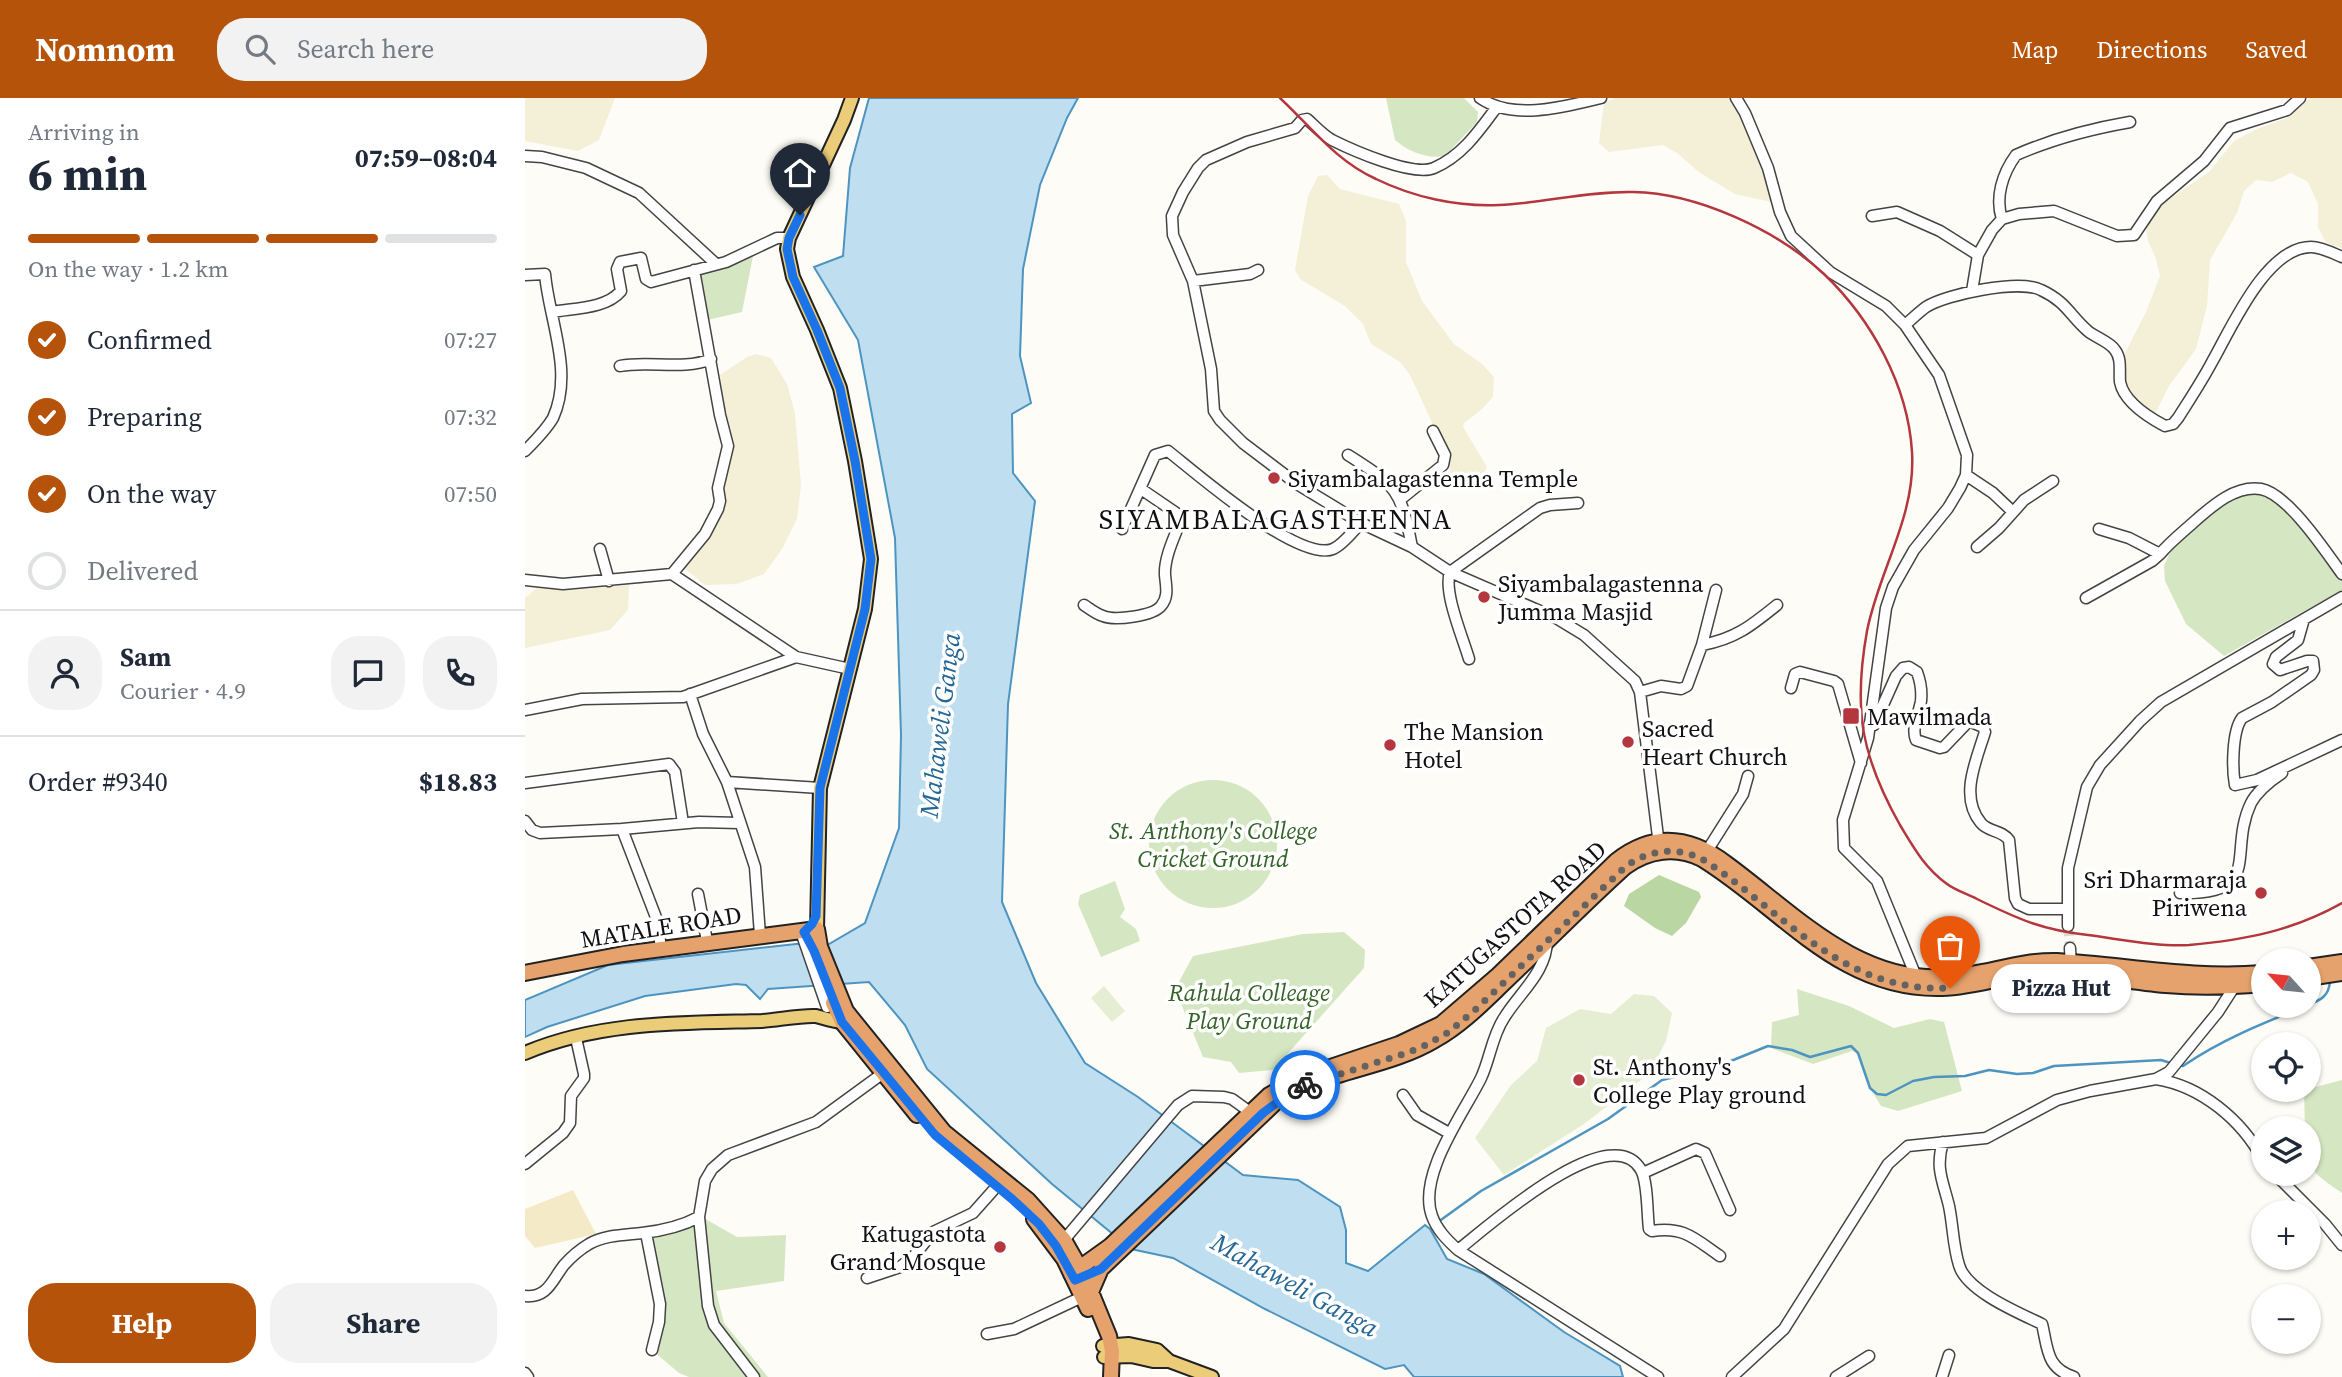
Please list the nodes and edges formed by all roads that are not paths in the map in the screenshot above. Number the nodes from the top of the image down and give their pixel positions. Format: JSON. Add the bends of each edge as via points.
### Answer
{"nodes":[{"id":1,"x":852,"y":98,"type":"edge"},
{"id":2,"x":1480,"y":98,"type":"edge"},
{"id":3,"x":1601,"y":98,"type":"edge"},
{"id":4,"x":1736,"y":98,"type":"edge"},
{"id":5,"x":2300,"y":98,"type":"edge"},
{"id":6,"x":1496,"y":108,"type":"junction"},
{"id":7,"x":2130,"y":122,"type":"dead end"},
{"id":8,"x":525,"y":156,"type":"edge"},
{"id":9,"x":1872,"y":216,"type":"dead end"},
{"id":10,"x":2002,"y":219,"type":"junction"},
{"id":11,"x":789,"y":238,"type":"junction"},
{"id":12,"x":1978,"y":255,"type":"junction"},
{"id":13,"x":2342,"y":257,"type":"edge"},
{"id":14,"x":716,"y":264,"type":"junction"},
{"id":15,"x":694,"y":270,"type":"junction"},
{"id":16,"x":1258,"y":270,"type":"dead end"},
{"id":17,"x":525,"y":275,"type":"edge"},
{"id":18,"x":1193,"y":281,"type":"junction"},
{"id":19,"x":1972,"y":291,"type":"junction"},
{"id":20,"x":552,"y":312,"type":"junction"},
{"id":21,"x":1905,"y":325,"type":"junction"},
{"id":22,"x":711,"y":359,"type":"junction"},
{"id":23,"x":620,"y":366,"type":"dead end"},
{"id":24,"x":1433,"y":431,"type":"dead end"},
{"id":25,"x":525,"y":451,"type":"edge"},
{"id":26,"x":1348,"y":455,"type":"dead end"},
{"id":27,"x":1966,"y":475,"type":"junction"},
{"id":28,"x":2053,"y":481,"type":"dead end"},
{"id":29,"x":1141,"y":489,"type":"junction"},
{"id":30,"x":1401,"y":499,"type":"junction"},
{"id":31,"x":1578,"y":503,"type":"dead end"},
{"id":32,"x":2013,"y":512,"type":"junction"},
{"id":33,"x":1361,"y":523,"type":"junction"},
{"id":34,"x":1122,"y":529,"type":"dead end"},
{"id":35,"x":2099,"y":529,"type":"dead end"},
{"id":36,"x":1412,"y":547,"type":"junction"},
{"id":37,"x":1976,"y":547,"type":"dead end"},
{"id":38,"x":600,"y":549,"type":"dead end"},
{"id":39,"x":2160,"y":554,"type":"junction"},
{"id":40,"x":1450,"y":572,"type":"junction"},
{"id":41,"x":2342,"y":573,"type":"edge"},
{"id":42,"x":672,"y":574,"type":"junction"},
{"id":43,"x":525,"y":580,"type":"edge"},
{"id":44,"x":609,"y":581,"type":"junction"},
{"id":45,"x":1716,"y":590,"type":"dead end"},
{"id":46,"x":2342,"y":597,"type":"edge"},
{"id":47,"x":2086,"y":598,"type":"dead end"},
{"id":48,"x":1084,"y":605,"type":"dead end"},
{"id":49,"x":1777,"y":605,"type":"dead end"},
{"id":50,"x":2304,"y":619,"type":"junction"},
{"id":51,"x":1702,"y":645,"type":"junction"},
{"id":52,"x":796,"y":657,"type":"junction"},
{"id":53,"x":1469,"y":659,"type":"dead end"},
{"id":54,"x":850,"y":669,"type":"junction"},
{"id":55,"x":1791,"y":688,"type":"dead end"},
{"id":56,"x":1640,"y":692,"type":"junction"},
{"id":57,"x":689,"y":694,"type":"junction"},
{"id":58,"x":525,"y":710,"type":"edge"},
{"id":59,"x":1868,"y":738,"type":"junction"},
{"id":60,"x":2342,"y":740,"type":"edge"},
{"id":61,"x":2301,"y":759,"type":"junction"},
{"id":62,"x":1861,"y":763,"type":"junction"},
{"id":63,"x":1748,"y":776,"type":"dead end"},
{"id":64,"x":727,"y":782,"type":"junction"},
{"id":65,"x":525,"y":783,"type":"edge"},
{"id":66,"x":820,"y":788,"type":"junction"},
{"id":67,"x":525,"y":821,"type":"edge"},
{"id":68,"x":739,"y":822,"type":"junction"},
{"id":69,"x":683,"y":823,"type":"junction"},
{"id":70,"x":622,"y":829,"type":"junction"},
{"id":71,"x":1659,"y":847,"type":"junction"},
{"id":72,"x":1707,"y":851,"type":"junction"},
{"id":73,"x":698,"y":894,"type":"dead end"},
{"id":74,"x":2180,"y":894,"type":"dead end"},
{"id":75,"x":2066,"y":909,"type":"junction"},
{"id":76,"x":2068,"y":926,"type":"tunnel mouth"},
{"id":77,"x":808,"y":932,"type":"junction"},
{"id":78,"x":760,"y":935,"type":"junction"},
{"id":79,"x":1546,"y":936,"type":"junction"},
{"id":80,"x":707,"y":941,"type":"junction"},
{"id":81,"x":661,"y":948,"type":"junction"},
{"id":82,"x":2342,"y":962,"type":"edge"},
{"id":83,"x":2321,"y":965,"type":"edge"},
{"id":84,"x":2342,"y":973,"type":"edge"},
{"id":85,"x":525,"y":974,"type":"edge"},
{"id":86,"x":2321,"y":976,"type":"edge"},
{"id":87,"x":2251,"y":977,"type":"edge"},
{"id":88,"x":2237,"y":981,"type":"junction"},
{"id":89,"x":1917,"y":982,"type":"junction"},
{"id":90,"x":2251,"y":983,"type":"edge"},
{"id":91,"x":830,"y":994,"type":"junction"},
{"id":92,"x":816,"y":1016,"type":"junction"},
{"id":93,"x":844,"y":1017,"type":"junction"},
{"id":94,"x":576,"y":1038,"type":"junction"},
{"id":95,"x":525,"y":1053,"type":"edge"},
{"id":96,"x":887,"y":1070,"type":"junction"},
{"id":97,"x":2156,"y":1080,"type":"junction"},
{"id":98,"x":1403,"y":1095,"type":"dead end"},
{"id":99,"x":1246,"y":1121,"type":"junction"},
{"id":100,"x":1449,"y":1133,"type":"junction"},
{"id":101,"x":2251,"y":1138,"type":"edge"},
{"id":102,"x":1943,"y":1142,"type":"junction"},
{"id":103,"x":525,"y":1164,"type":"edge"},
{"id":104,"x":1643,"y":1172,"type":"junction"},
{"id":105,"x":997,"y":1186,"type":"junction"},
{"id":106,"x":2287,"y":1186,"type":"edge"},
{"id":107,"x":1730,"y":1210,"type":"dead end"},
{"id":108,"x":699,"y":1217,"type":"junction"},
{"id":109,"x":646,"y":1233,"type":"junction"},
{"id":110,"x":1064,"y":1240,"type":"junction"},
{"id":111,"x":2342,"y":1245,"type":"edge"},
{"id":112,"x":1458,"y":1250,"type":"junction"},
{"id":113,"x":1720,"y":1256,"type":"dead end"},
{"id":114,"x":1099,"y":1264,"type":"junction"},
{"id":115,"x":1078,"y":1274,"type":"junction"},
{"id":116,"x":867,"y":1278,"type":"dead end"},
{"id":117,"x":1086,"y":1294,"type":"junction"},
{"id":118,"x":525,"y":1296,"type":"edge"},
{"id":119,"x":987,"y":1334,"type":"dead end"},
{"id":120,"x":652,"y":1350,"type":"dead end"},
{"id":121,"x":1108,"y":1351,"type":"junction"},
{"id":122,"x":1949,"y":1355,"type":"dead end"},
{"id":123,"x":1868,"y":1356,"type":"dead end"},
{"id":124,"x":754,"y":1377,"type":"edge"},
{"id":125,"x":1101,"y":1377,"type":"edge"},
{"id":126,"x":1111,"y":1377,"type":"edge"},
{"id":127,"x":1212,"y":1377,"type":"edge"},
{"id":128,"x":1658,"y":1377,"type":"edge"},
{"id":129,"x":1733,"y":1377,"type":"edge"},
{"id":130,"x":1836,"y":1377,"type":"edge"},
{"id":131,"x":1942,"y":1377,"type":"edge"},
{"id":132,"x":2074,"y":1377,"type":"edge"}],
"edges":[{"from":1,"to":11,"type":"main road"},
{"from":2,"to":6,"type":"street"},
{"from":3,"to":6,"type":"street","via":[[1539,110]]},
{"from":4,"to":21,"type":"street","via":[[1768,168],[1791,236],[1830,272],[1886,306]]},
{"from":5,"to":10,"type":"street","via":[[2287,110],[2230,128],[2204,162],[2157,201],[2134,235],[2117,236],[2054,211]]},
{"from":6,"to":18,"type":"street","via":[[1469,143],[1432,169],[1420,171],[1366,155],[1329,139],[1307,119],[1206,160],[1172,216],[1173,235]]},
{"from":7,"to":10,"type":"street","via":[[2098,127],[2016,155],[1999,193]]},
{"from":8,"to":14,"type":"street","via":[[586,168],[639,194]]},
{"from":9,"to":12,"type":"street","via":[[1897,212]]},
{"from":10,"to":12,"type":"street"},
{"from":11,"to":14,"type":"street","via":[[777,238]]},
{"from":11,"to":54,"type":"main road","via":[[793,277],[840,388],[871,559]]},
{"from":12,"to":19,"type":"street"},
{"from":13,"to":19,"type":"street","via":[[2311,247],[2274,265],[2250,292],[2178,418],[2165,426],[2147,417],[2129,399],[2121,385],[2115,348],[2088,331],[2063,302],[2028,285]]},
{"from":14,"to":15,"type":"street"},
{"from":15,"to":20,"type":"street","via":[[651,282],[641,258],[619,262],[621,291],[615,298]]},
{"from":15,"to":22,"type":"street"},
{"from":16,"to":18,"type":"street"},
{"from":17,"to":20,"type":"street","via":[[545,273]]},
{"from":18,"to":33,"type":"street","via":[[1220,420],[1297,484]]},
{"from":19,"to":21,"type":"street","via":[[1927,306]]},
{"from":20,"to":25,"type":"street","via":[[561,363],[559,398],[552,419]]},
{"from":21,"to":27,"type":"street","via":[[1949,397],[1967,454]]},
{"from":22,"to":23,"type":"street"},
{"from":22,"to":42,"type":"street","via":[[728,446],[718,488],[720,501],[705,534]]},
{"from":24,"to":30,"type":"street","via":[[1445,455],[1443,466]]},
{"from":26,"to":30,"type":"street","via":[[1383,477]]},
{"from":27,"to":32,"type":"street"},
{"from":27,"to":59,"type":"street","via":[[1893,587]]},
{"from":28,"to":32,"type":"street"},
{"from":29,"to":33,"type":"street","via":[[1155,455],[1168,451],[1284,538],[1317,551],[1333,549]]},
{"from":29,"to":34,"type":"street"},
{"from":29,"to":48,"type":"street","via":[[1182,517],[1166,563],[1167,590],[1161,606],[1151,613],[1112,618]]},
{"from":30,"to":36,"type":"street"},
{"from":31,"to":40,"type":"street","via":[[1540,508]]},
{"from":32,"to":37,"type":"street"},
{"from":33,"to":36,"type":"street"},
{"from":35,"to":39,"type":"street","via":[[2129,537]]},
{"from":36,"to":40,"type":"street"},
{"from":38,"to":44,"type":"street"},
{"from":39,"to":41,"type":"street","via":[[2216,502],[2245,490],[2263,489],[2288,506]]},
{"from":39,"to":47,"type":"street"},
{"from":40,"to":53,"type":"street","via":[[1451,598]]},
{"from":40,"to":56,"type":"street","via":[[1584,635],[1635,681]]},
{"from":42,"to":44,"type":"street"},
{"from":42,"to":52,"type":"street"},
{"from":43,"to":44,"type":"street","via":[[563,584]]},
{"from":45,"to":51,"type":"street"},
{"from":46,"to":50,"type":"street"},
{"from":49,"to":51,"type":"street","via":[[1744,631]]},
{"from":50,"to":61,"type":"street","via":[[2301,637],[2273,664],[2280,670],[2313,661],[2314,670],[2238,723],[2235,785]]},
{"from":50,"to":75,"type":"street","via":[[2161,702],[2100,765],[2083,799],[2068,869]]},
{"from":51,"to":56,"type":"street","via":[[1687,686]]},
{"from":52,"to":54,"type":"street"},
{"from":52,"to":57,"type":"street"},
{"from":54,"to":66,"type":"main road"},
{"from":55,"to":62,"type":"street","via":[[1800,672],[1838,684]]},
{"from":56,"to":71,"type":"street"},
{"from":57,"to":58,"type":"street","via":[[582,698]]},
{"from":57,"to":64,"type":"street"},
{"from":59,"to":62,"type":"street"},
{"from":59,"to":75,"type":"street","via":[[1896,676],[1909,667],[1920,678],[1916,740],[1940,748],[1967,723],[1983,727],[1970,806],[1983,826],[2009,839],[2018,904],[2029,909]]},
{"from":60,"to":61,"type":"street"},
{"from":61,"to":74,"type":"street","via":[[2264,785],[2251,803],[2243,831],[2241,866],[2234,880],[2202,894]]},
{"from":62,"to":89,"type":"street","via":[[1843,820],[1844,848],[1877,881]]},
{"from":63,"to":72,"type":"street","via":[[1743,794]]},
{"from":64,"to":66,"type":"street"},
{"from":64,"to":68,"type":"street"},
{"from":65,"to":69,"type":"street","via":[[669,764],[675,772]]},
{"from":66,"to":77,"type":"main road"},
{"from":67,"to":70,"type":"street","via":[[540,833]]},
{"from":68,"to":69,"type":"street"},
{"from":68,"to":78,"type":"street","via":[[755,867]]},
{"from":69,"to":70,"type":"street"},
{"from":70,"to":81,"type":"street","via":[[657,920]]},
{"from":71,"to":72,"type":"highway","name":"KATUGASTOTA ROAD","via":[[1684,841]]},
{"from":71,"to":79,"type":"highway","name":"KATUGASTOTA ROAD","via":[[1625,867]]},
{"from":71,"to":89,"type":"highway","name":"KATUGASTOTA ROAD","via":[[1702,859],[1819,948],[1860,972],[1883,981]]},
{"from":72,"to":89,"type":"highway","name":"KATUGASTOTA ROAD","via":[[1850,955]]},
{"from":73,"to":80,"type":"street"},
{"from":75,"to":76,"type":"street"},
{"from":77,"to":78,"type":"highway","name":"MATALE ROAD"},
{"from":77,"to":91,"type":"highway"},
{"from":78,"to":80,"type":"highway","name":"MATALE ROAD"},
{"from":79,"to":99,"type":"highway","name":"KATUGASTOTA ROAD","via":[[1460,1024],[1438,1039],[1297,1089]]},
{"from":79,"to":100,"type":"street","via":[[1544,963],[1502,1020],[1482,1076]]},
{"from":80,"to":81,"type":"highway","name":"MATALE ROAD"},
{"from":81,"to":85,"type":"highway","name":"MATALE ROAD"},
{"from":82,"to":83,"type":"highway"},
{"from":84,"to":86,"type":"highway"},
{"from":87,"to":88,"type":"highway","name":"KATUGASTOTA ROAD"},
{"from":88,"to":89,"type":"highway","name":"KATUGASTOTA ROAD","via":[[2163,985],[2071,961],[1969,985],[1938,988]]},
{"from":88,"to":90,"type":"highway","name":"KATUGASTOTA ROAD"},
{"from":88,"to":97,"type":"street","via":[[2169,1072]]},
{"from":91,"to":92,"type":"main road"},
{"from":91,"to":93,"type":"highway"},
{"from":92,"to":93,"type":"main road","via":[[826,1021]]},
{"from":92,"to":94,"type":"main road","via":[[643,1025]]},
{"from":93,"to":96,"type":"highway"},
{"from":94,"to":95,"type":"main road"},
{"from":94,"to":103,"type":"street","via":[[584,1078],[571,1096],[570,1123]]},
{"from":96,"to":105,"type":"highway","via":[[935,1135]]},
{"from":96,"to":108,"type":"street","via":[[816,1122],[728,1155],[705,1181]]},
{"from":96,"to":110,"type":"highway","via":[[944,1132],[1028,1200]]},
{"from":97,"to":101,"type":"street","via":[[2172,1082],[2210,1100]]},
{"from":97,"to":102,"type":"street","via":[[2057,1100],[1986,1138]]},
{"from":98,"to":100,"type":"street","via":[[1417,1115]]},
{"from":99,"to":110,"type":"street","via":[[1232,1099],[1224,1097],[1192,1096],[1178,1105]]},
{"from":99,"to":114,"type":"highway","name":"KATUGASTOTA ROAD"},
{"from":100,"to":112,"type":"street","via":[[1434,1174],[1431,1214]]},
{"from":102,"to":129,"type":"street","via":[[1908,1146],[1888,1164],[1784,1329]]},
{"from":102,"to":132,"type":"street","via":[[1939,1174],[1959,1268],[1998,1304],[2042,1324],[2051,1362]]},
{"from":104,"to":107,"type":"street","via":[[1696,1149],[1705,1153]]},
{"from":104,"to":112,"type":"street","via":[[1629,1158],[1594,1159],[1536,1189]]},
{"from":104,"to":113,"type":"street","via":[[1649,1229],[1683,1231]]},
{"from":105,"to":115,"type":"highway","via":[[1039,1224]]},
{"from":105,"to":116,"type":"street","via":[[973,1213],[933,1232],[900,1267]]},
{"from":106,"to":111,"type":"street"},
{"from":108,"to":109,"type":"street"},
{"from":108,"to":124,"type":"street","via":[[714,1325]]},
{"from":109,"to":118,"type":"street","via":[[599,1238],[577,1251],[550,1288],[534,1297]]},
{"from":109,"to":120,"type":"street","via":[[660,1304]]},
{"from":110,"to":114,"type":"highway"},
{"from":110,"to":115,"type":"highway"},
{"from":112,"to":128,"type":"street"},
{"from":114,"to":115,"type":"highway"},
{"from":114,"to":117,"type":"highway"},
{"from":115,"to":117,"type":"highway"},
{"from":117,"to":119,"type":"street","via":[[1014,1329]]},
{"from":117,"to":121,"type":"highway"},
{"from":121,"to":125,"type":"highway"},
{"from":121,"to":126,"type":"highway"},
{"from":121,"to":127,"type":"main road","via":[[1129,1344],[1157,1350],[1170,1361]]},
{"from":122,"to":131,"type":"street"},
{"from":123,"to":130,"type":"street"}]}
